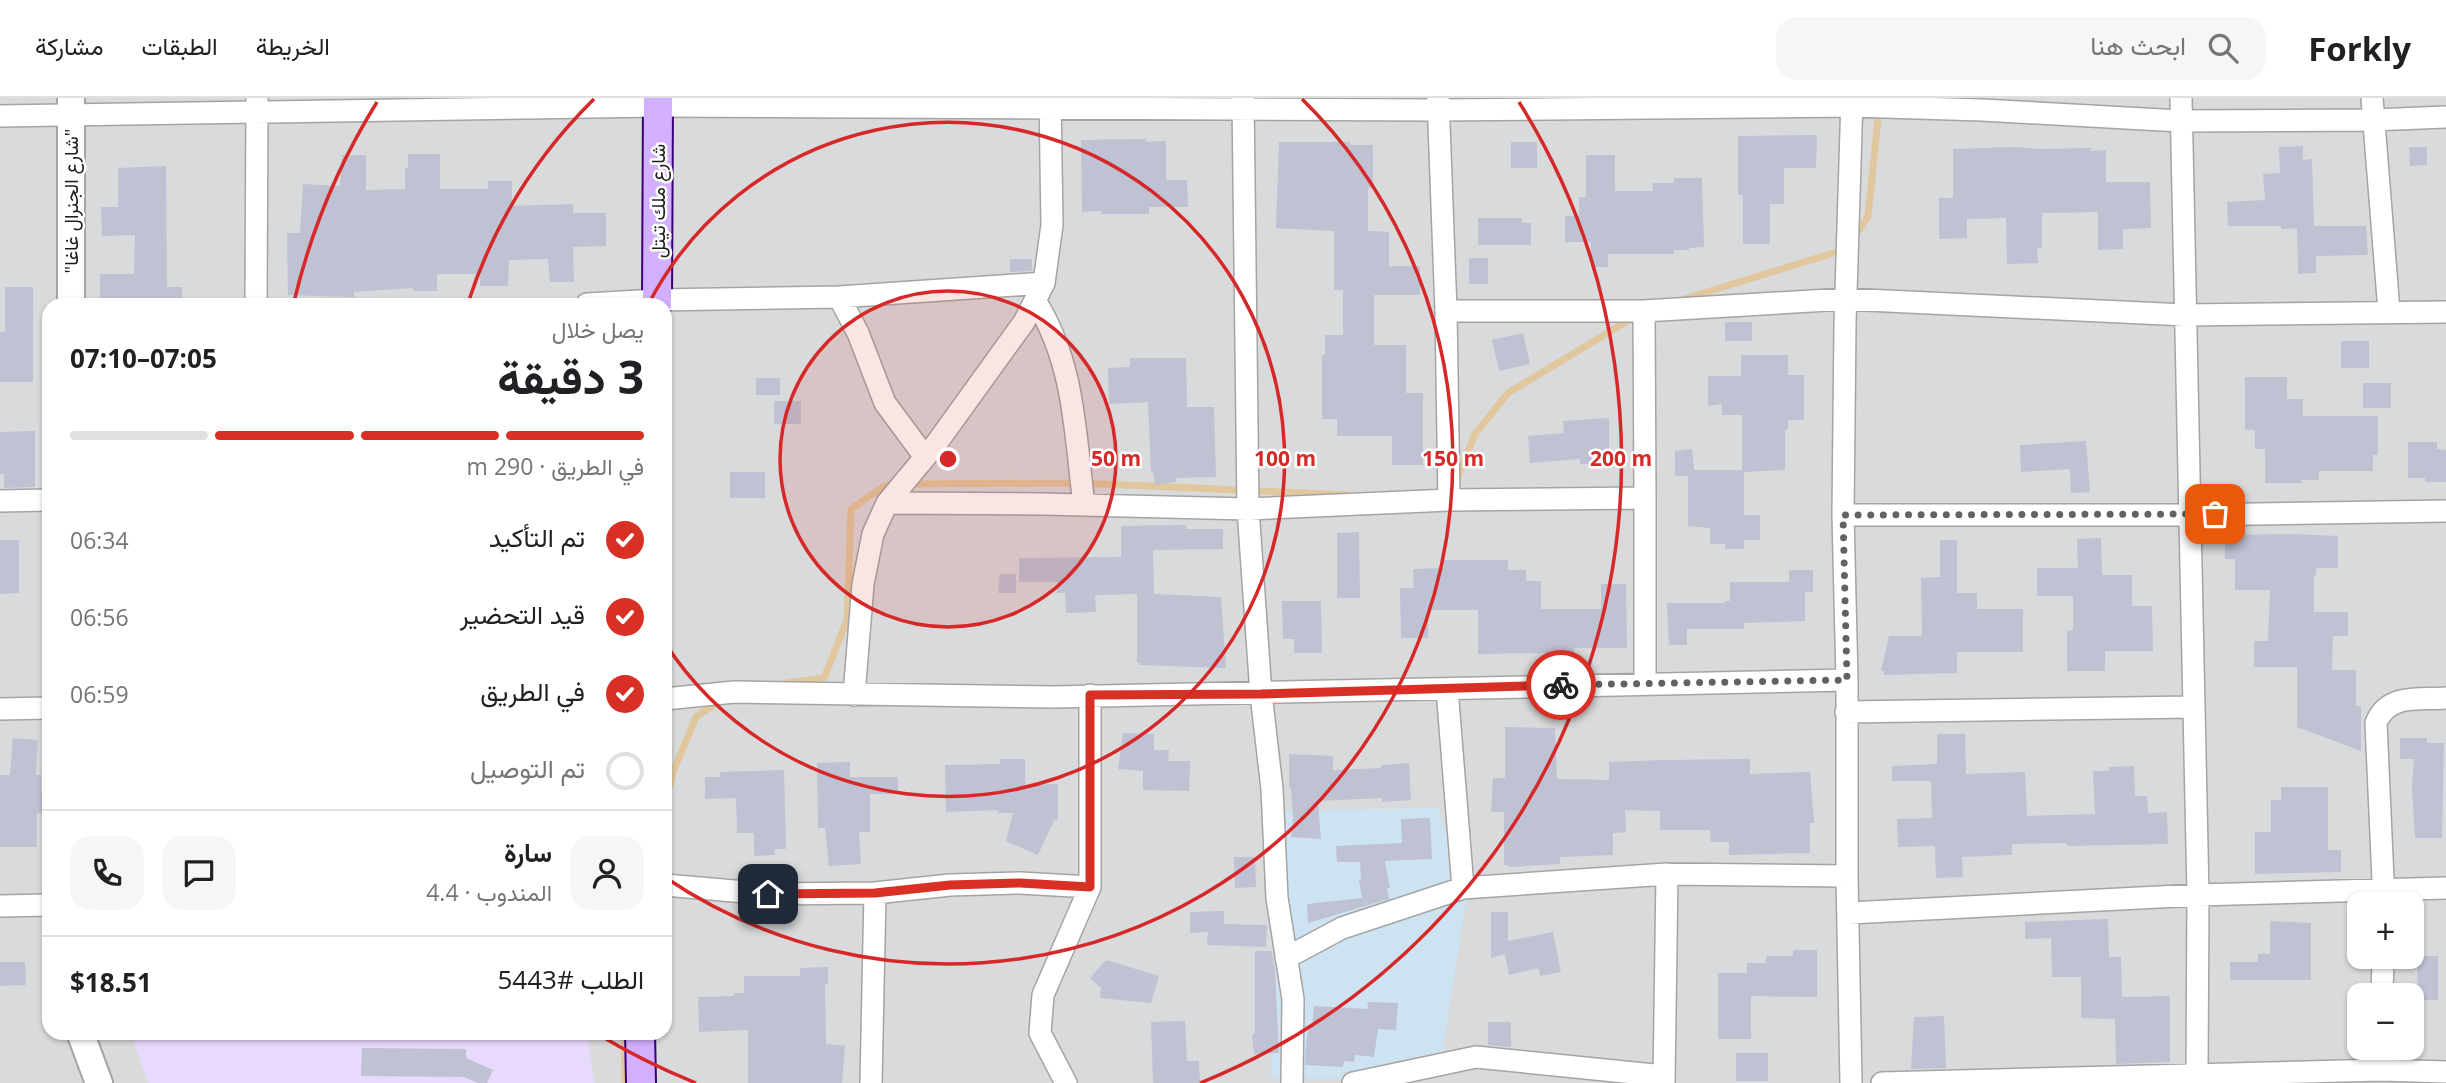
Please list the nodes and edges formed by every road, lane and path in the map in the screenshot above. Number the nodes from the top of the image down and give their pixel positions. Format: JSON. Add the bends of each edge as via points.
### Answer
{"nodes":[{"id":1,"x":2181,"y":98,"type":"edge"},
{"id":2,"x":2372,"y":98,"type":"edge"},
{"id":3,"x":658,"y":102,"type":"edge"},
{"id":4,"x":1050,"y":102,"type":"edge"},
{"id":5,"x":1852,"y":102,"type":"edge"},
{"id":6,"x":1243,"y":104,"type":"edge"},
{"id":7,"x":1438,"y":104,"type":"edge"},
{"id":8,"x":1982,"y":104,"type":"edge"},
{"id":9,"x":257,"y":105,"type":"edge"},
{"id":10,"x":71,"y":106,"type":"edge"},
{"id":11,"x":0,"y":116,"type":"edge"},
{"id":12,"x":2446,"y":117,"type":"edge"},
{"id":13,"x":2372,"y":120,"type":"junction"},
{"id":14,"x":2180,"y":121,"type":"junction"},
{"id":15,"x":1040,"y":293,"type":"junction"},
{"id":16,"x":839,"y":297,"type":"junction"},
{"id":17,"x":71,"y":298,"type":"edge"},
{"id":18,"x":256,"y":298,"type":"edge"},
{"id":19,"x":657,"y":298,"type":"edge"},
{"id":20,"x":1846,"y":299,"type":"junction"},
{"id":21,"x":672,"y":302,"type":"edge"},
{"id":22,"x":1446,"y":311,"type":"junction"},
{"id":23,"x":1643,"y":311,"type":"junction"},
{"id":24,"x":2389,"y":311,"type":"junction"},
{"id":25,"x":2446,"y":312,"type":"edge"},
{"id":26,"x":2185,"y":315,"type":"junction"},
{"id":27,"x":925,"y":457,"type":"junction"},
{"id":28,"x":1645,"y":498,"type":"junction"},
{"id":29,"x":42,"y":500,"type":"edge"},
{"id":30,"x":1449,"y":500,"type":"junction"},
{"id":31,"x":0,"y":502,"type":"edge"},
{"id":32,"x":887,"y":503,"type":"junction"},
{"id":33,"x":1084,"y":505,"type":"junction"},
{"id":34,"x":1248,"y":509,"type":"junction"},
{"id":35,"x":2446,"y":511,"type":"edge"},
{"id":36,"x":1843,"y":515,"type":"junction"},
{"id":37,"x":2189,"y":515,"type":"junction"},
{"id":38,"x":1847,"y":680,"type":"junction"},
{"id":39,"x":1645,"y":683,"type":"junction"},
{"id":40,"x":1447,"y":689,"type":"junction"},
{"id":41,"x":1261,"y":694,"type":"junction"},
{"id":42,"x":854,"y":695,"type":"junction"},
{"id":43,"x":1090,"y":695,"type":"junction"},
{"id":44,"x":672,"y":698,"type":"edge"},
{"id":45,"x":2446,"y":698,"type":"edge"},
{"id":46,"x":2194,"y":707,"type":"junction"},
{"id":47,"x":42,"y":708,"type":"edge"},
{"id":48,"x":0,"y":709,"type":"edge"},
{"id":49,"x":1846,"y":712,"type":"junction"},
{"id":50,"x":1667,"y":874,"type":"junction"},
{"id":51,"x":1847,"y":876,"type":"junction"},
{"id":52,"x":672,"y":886,"type":"edge"},
{"id":53,"x":1090,"y":887,"type":"junction"},
{"id":54,"x":1463,"y":888,"type":"junction"},
{"id":55,"x":2446,"y":888,"type":"edge"},
{"id":56,"x":2384,"y":892,"type":"edge"},
{"id":57,"x":2418,"y":892,"type":"edge"},
{"id":58,"x":875,"y":893,"type":"junction"},
{"id":59,"x":2198,"y":895,"type":"junction"},
{"id":60,"x":2347,"y":897,"type":"edge"},
{"id":61,"x":42,"y":905,"type":"edge"},
{"id":62,"x":0,"y":906,"type":"edge"},
{"id":63,"x":1849,"y":913,"type":"junction"},
{"id":64,"x":1286,"y":958,"type":"junction"},
{"id":65,"x":78,"y":1040,"type":"edge"},
{"id":66,"x":81,"y":1040,"type":"edge"},
{"id":67,"x":640,"y":1040,"type":"edge"},
{"id":68,"x":2381,"y":1060,"type":"edge"},
{"id":69,"x":2381,"y":1070,"type":"junction"},
{"id":70,"x":2446,"y":1072,"type":"edge"},
{"id":71,"x":2197,"y":1076,"type":"junction"},
{"id":72,"x":1664,"y":1080,"type":"edge"},
{"id":73,"x":77,"y":1083,"type":"edge"},
{"id":74,"x":99,"y":1083,"type":"edge"},
{"id":75,"x":641,"y":1083,"type":"edge"},
{"id":76,"x":871,"y":1083,"type":"edge"},
{"id":77,"x":1066,"y":1083,"type":"edge"},
{"id":78,"x":1292,"y":1083,"type":"edge"},
{"id":79,"x":1353,"y":1083,"type":"edge"},
{"id":80,"x":1851,"y":1083,"type":"edge"},
{"id":81,"x":1881,"y":1083,"type":"edge"}],
"edges":[{"from":1,"to":14,"type":"street"},
{"from":2,"to":13,"type":"street"},
{"from":3,"to":4,"type":"street"},
{"from":3,"to":9,"type":"street"},
{"from":3,"to":19,"type":"main road","name":"شارع ملك تيتل"},
{"from":4,"to":6,"type":"street"},
{"from":4,"to":15,"type":"street","via":[[1052,225]]},
{"from":5,"to":7,"type":"street"},
{"from":5,"to":8,"type":"street"},
{"from":5,"to":20,"type":"street"},
{"from":6,"to":7,"type":"street"},
{"from":6,"to":34,"type":"street"},
{"from":7,"to":22,"type":"street"},
{"from":8,"to":14,"type":"street"},
{"from":9,"to":10,"type":"street"},
{"from":9,"to":18,"type":"street"},
{"from":10,"to":11,"type":"street"},
{"from":10,"to":17,"type":"street","name":"\"شارع الجنرال غاغا\""},
{"from":12,"to":13,"type":"street"},
{"from":13,"to":14,"type":"street"},
{"from":13,"to":24,"type":"street"},
{"from":14,"to":26,"type":"street"},
{"from":15,"to":16,"type":"street"},
{"from":15,"to":27,"type":"street","via":[[1024,323]]},
{"from":15,"to":33,"type":"street","via":[[1072,401]]},
{"from":16,"to":21,"type":"street"},
{"from":16,"to":27,"type":"street","via":[[885,403]]},
{"from":20,"to":23,"type":"street"},
{"from":20,"to":26,"type":"street"},
{"from":20,"to":36,"type":"street"},
{"from":22,"to":23,"type":"street"},
{"from":22,"to":30,"type":"street"},
{"from":23,"to":28,"type":"street"},
{"from":24,"to":25,"type":"street"},
{"from":24,"to":26,"type":"street"},
{"from":26,"to":37,"type":"street"},
{"from":27,"to":32,"type":"street"},
{"from":28,"to":30,"type":"street"},
{"from":28,"to":39,"type":"street"},
{"from":29,"to":31,"type":"street"},
{"from":30,"to":34,"type":"street"},
{"from":32,"to":33,"type":"street"},
{"from":32,"to":42,"type":"street","via":[[873,534],[863,584]]},
{"from":33,"to":34,"type":"street"},
{"from":34,"to":41,"type":"street"},
{"from":35,"to":37,"type":"street"},
{"from":36,"to":37,"type":"street"},
{"from":36,"to":38,"type":"street"},
{"from":37,"to":46,"type":"street"},
{"from":38,"to":39,"type":"street"},
{"from":38,"to":49,"type":"street"},
{"from":39,"to":40,"type":"street"},
{"from":40,"to":41,"type":"street"},
{"from":40,"to":54,"type":"street"},
{"from":41,"to":43,"type":"street"},
{"from":41,"to":64,"type":"street"},
{"from":42,"to":43,"type":"street"},
{"from":42,"to":44,"type":"street","via":[[734,692]]},
{"from":43,"to":53,"type":"street"},
{"from":45,"to":56,"type":"street","via":[[2396,701],[2381,712],[2376,723]]},
{"from":46,"to":49,"type":"street"},
{"from":46,"to":59,"type":"street"},
{"from":47,"to":48,"type":"street"},
{"from":49,"to":51,"type":"street"},
{"from":50,"to":51,"type":"street"},
{"from":50,"to":54,"type":"street"},
{"from":50,"to":72,"type":"street"},
{"from":51,"to":63,"type":"street"},
{"from":52,"to":58,"type":"street","via":[[768,894]]},
{"from":53,"to":58,"type":"street","via":[[1020,883]]},
{"from":53,"to":77,"type":"street","via":[[1043,995],[1040,1033]]},
{"from":54,"to":64,"type":"street","via":[[1342,928]]},
{"from":55,"to":57,"type":"street"},
{"from":58,"to":76,"type":"street"},
{"from":59,"to":60,"type":"street"},
{"from":59,"to":63,"type":"street"},
{"from":59,"to":71,"type":"street"},
{"from":61,"to":62,"type":"street"},
{"from":63,"to":80,"type":"street"},
{"from":64,"to":78,"type":"street","via":[[1293,999]]},
{"from":65,"to":73,"type":"street"},
{"from":66,"to":74,"type":"street"},
{"from":67,"to":75,"type":"main road"},
{"from":68,"to":69,"type":"street"},
{"from":69,"to":70,"type":"street"},
{"from":69,"to":71,"type":"street"},
{"from":71,"to":81,"type":"street"},
{"from":72,"to":79,"type":"street","via":[[1476,1056]]}]}
